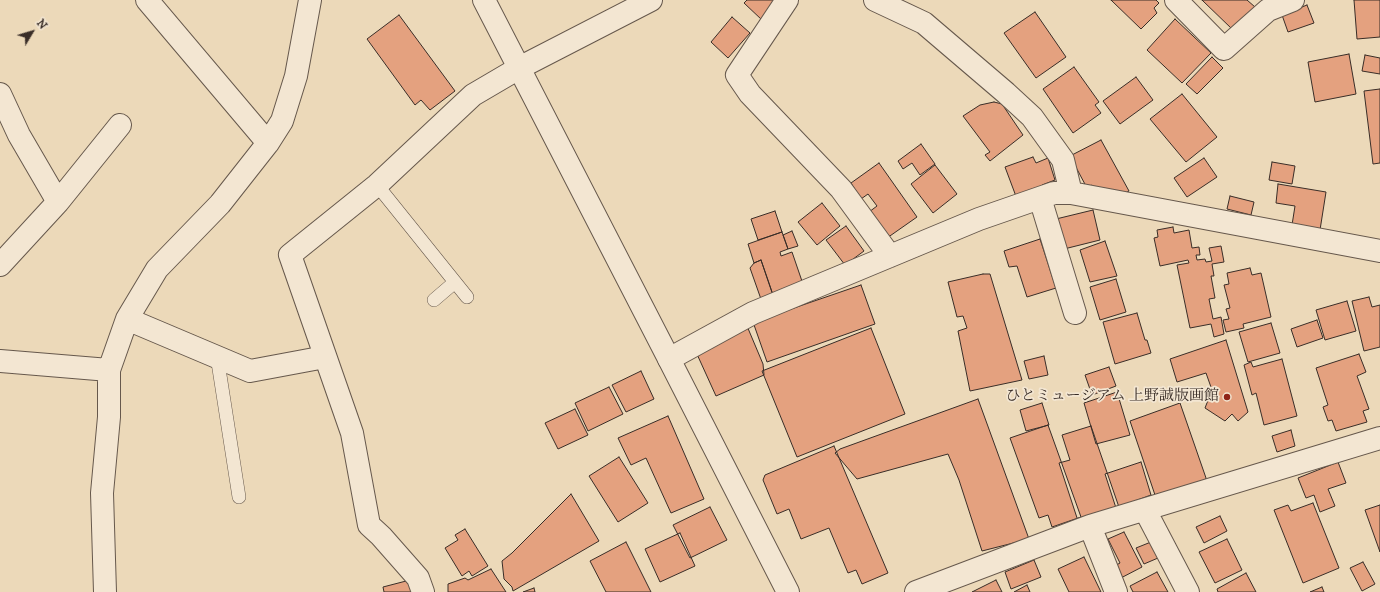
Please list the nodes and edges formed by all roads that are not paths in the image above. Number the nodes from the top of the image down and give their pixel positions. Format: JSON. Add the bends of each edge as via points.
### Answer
{"nodes":[{"id":1,"x":147,"y":0,"type":"edge"},
{"id":2,"x":310,"y":0,"type":"edge"},
{"id":3,"x":484,"y":0,"type":"edge"},
{"id":4,"x":651,"y":0,"type":"edge"},
{"id":5,"x":787,"y":0,"type":"edge"},
{"id":6,"x":875,"y":0,"type":"edge"},
{"id":7,"x":1176,"y":0,"type":"edge"},
{"id":8,"x":1293,"y":0,"type":"edge"},
{"id":9,"x":519,"y":68,"type":"junction"},
{"id":10,"x":0,"y":94,"type":"edge"},
{"id":11,"x":120,"y":125,"type":"dead end"},
{"id":12,"x":268,"y":142,"type":"junction"},
{"id":13,"x":377,"y":185,"type":"junction"},
{"id":14,"x":1071,"y":193,"type":"junction"},
{"id":15,"x":1040,"y":198,"type":"junction"},
{"id":16,"x":58,"y":202,"type":"junction"},
{"id":17,"x":1380,"y":252,"type":"edge"},
{"id":18,"x":890,"y":256,"type":"junction"},
{"id":19,"x":0,"y":265,"type":"edge"},
{"id":20,"x":455,"y":282,"type":"junction"},
{"id":21,"x":467,"y":297,"type":"dead end"},
{"id":22,"x":434,"y":300,"type":"dead end"},
{"id":23,"x":1075,"y":313,"type":"dead end"},
{"id":24,"x":126,"y":319,"type":"junction"},
{"id":25,"x":217,"y":356,"type":"junction"},
{"id":26,"x":325,"y":357,"type":"junction"},
{"id":27,"x":669,"y":358,"type":"junction"},
{"id":28,"x":0,"y":361,"type":"edge"},
{"id":29,"x":109,"y":370,"type":"junction"},
{"id":30,"x":1380,"y":438,"type":"edge"},
{"id":31,"x":240,"y":497,"type":"dead end"},
{"id":32,"x":1145,"y":510,"type":"junction"},
{"id":33,"x":1090,"y":526,"type":"junction"},
{"id":34,"x":105,"y":592,"type":"edge"},
{"id":35,"x":423,"y":592,"type":"edge"},
{"id":36,"x":788,"y":592,"type":"edge"},
{"id":37,"x":916,"y":592,"type":"edge"},
{"id":38,"x":1116,"y":592,"type":"edge"},
{"id":39,"x":1188,"y":592,"type":"edge"}],
"edges":[{"from":1,"to":12,"type":"street"},
{"from":2,"to":12,"type":"street","via":[[296,76],[282,121]]},
{"from":3,"to":9,"type":"street"},
{"from":4,"to":9,"type":"street"},
{"from":5,"to":18,"type":"street","via":[[737,75],[750,94],[841,189]]},
{"from":6,"to":14,"type":"street","via":[[924,23],[1032,117],[1063,160]]},
{"from":7,"to":8,"type":"street","via":[[1224,49],[1268,10]]},
{"from":9,"to":13,"type":"street","via":[[473,95]]},
{"from":9,"to":27,"type":"street"},
{"from":10,"to":16,"type":"street","via":[[19,135]]},
{"from":11,"to":16,"type":"street"},
{"from":12,"to":24,"type":"street","via":[[220,204],[157,269]]},
{"from":13,"to":20,"type":"lane"},
{"from":13,"to":26,"type":"street","via":[[290,256]]},
{"from":14,"to":15,"type":"street","via":[[1054,193]]},
{"from":14,"to":17,"type":"street"},
{"from":15,"to":18,"type":"street","via":[[979,219]]},
{"from":15,"to":23,"type":"street"},
{"from":16,"to":19,"type":"street"},
{"from":18,"to":27,"type":"street","via":[[753,313]]},
{"from":20,"to":21,"type":"lane"},
{"from":20,"to":22,"type":"lane"},
{"from":24,"to":25,"type":"street"},
{"from":24,"to":29,"type":"street"},
{"from":25,"to":26,"type":"street","via":[[250,371]]},
{"from":25,"to":31,"type":"lane"},
{"from":26,"to":35,"type":"street","via":[[352,433],[368,525],[418,578]]},
{"from":27,"to":36,"type":"street"},
{"from":28,"to":29,"type":"street"},
{"from":29,"to":34,"type":"street","via":[[109,417],[102,492]]},
{"from":30,"to":32,"type":"street"},
{"from":32,"to":33,"type":"street"},
{"from":32,"to":39,"type":"street"},
{"from":33,"to":37,"type":"street"},
{"from":33,"to":38,"type":"street"}]}
